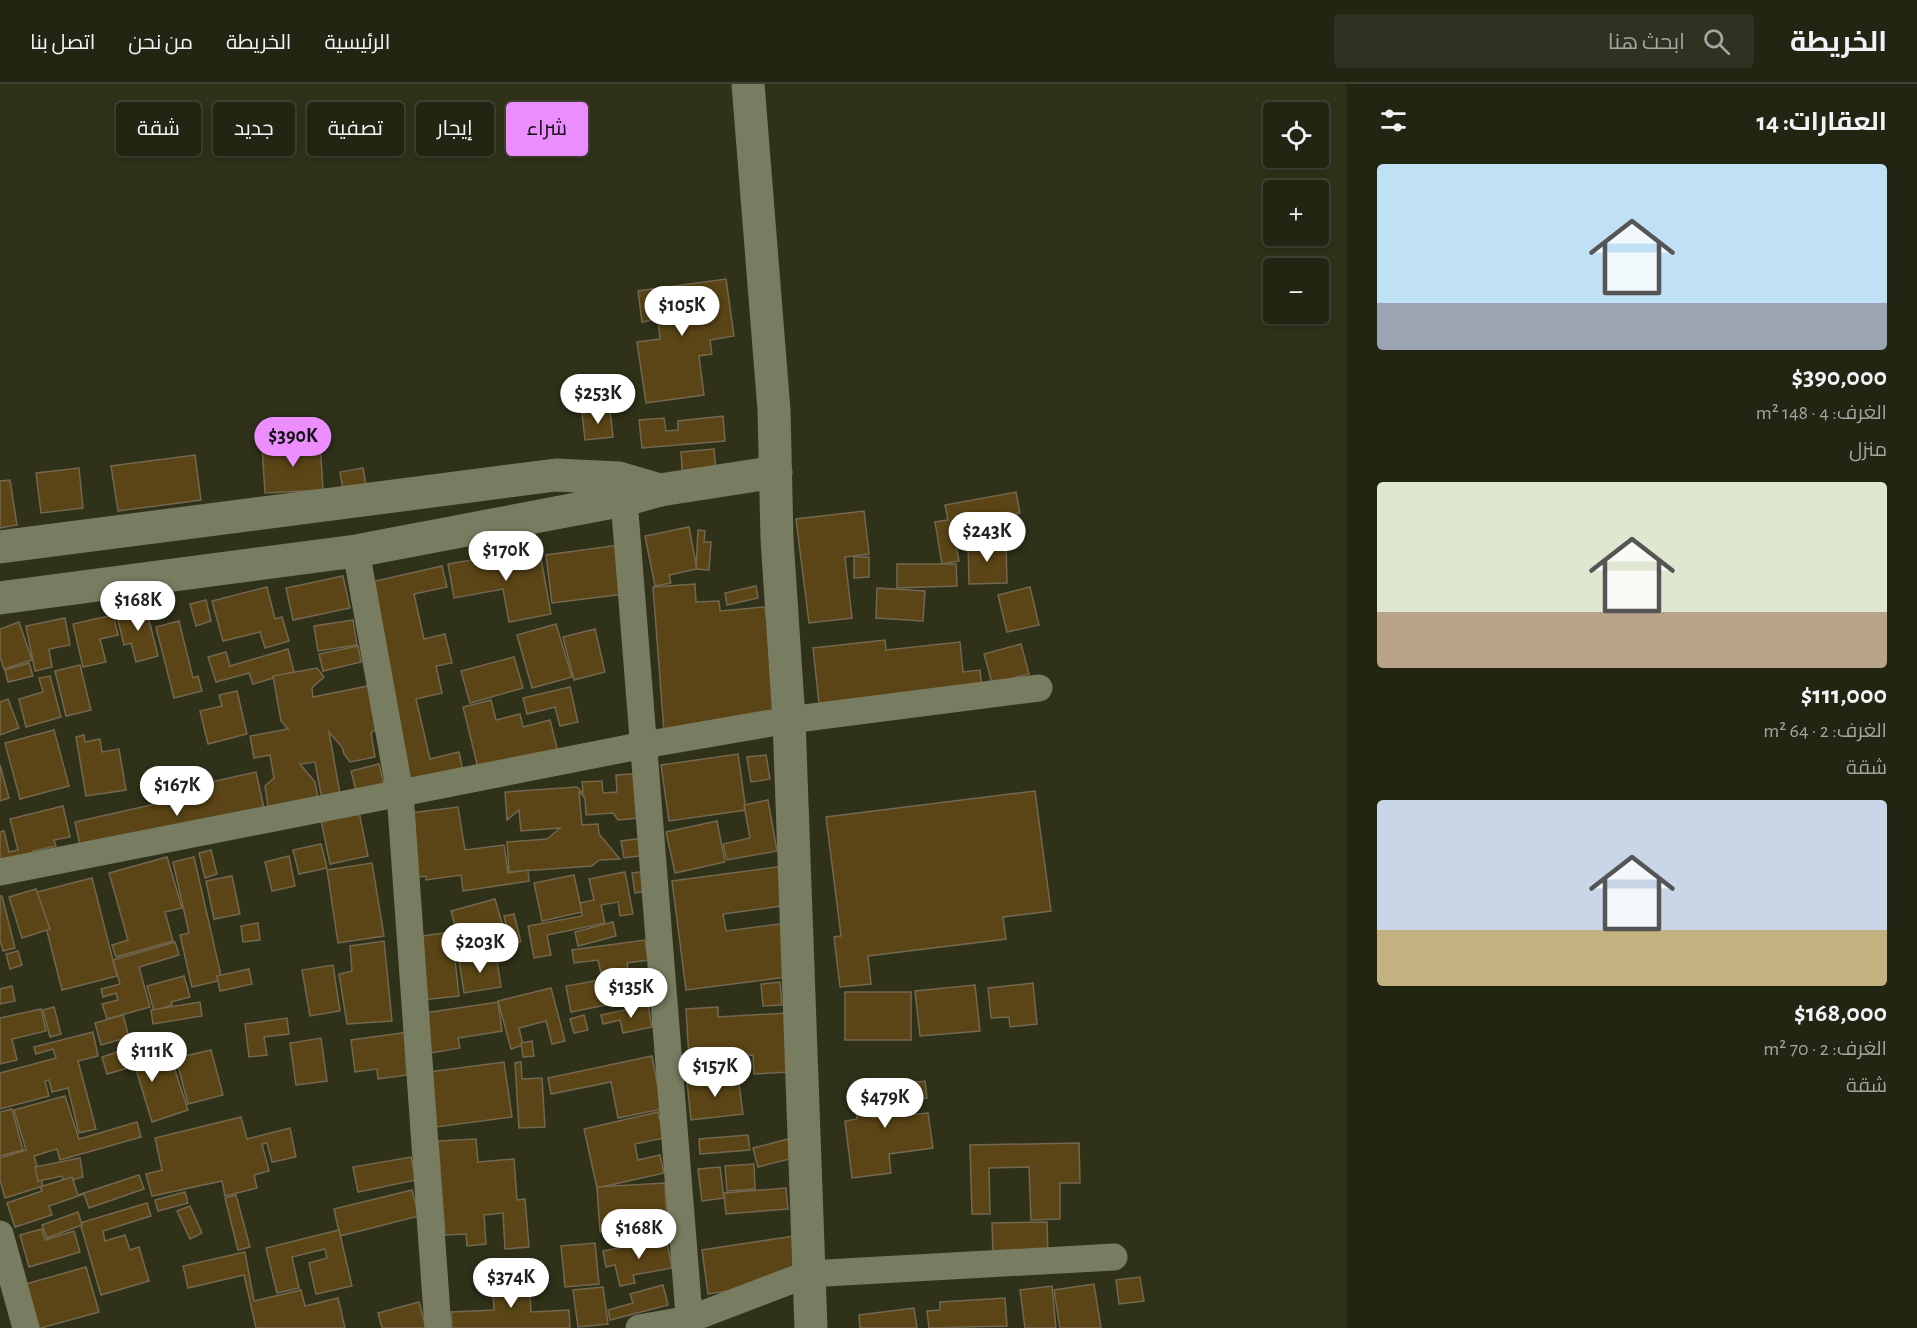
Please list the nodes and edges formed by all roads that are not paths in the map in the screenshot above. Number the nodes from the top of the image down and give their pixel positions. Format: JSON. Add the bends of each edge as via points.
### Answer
{"nodes":[{"id":1,"x":725,"y":84,"type":"edge"},
{"id":2,"x":748,"y":84,"type":"edge"},
{"id":3,"x":771,"y":474,"type":"junction"},
{"id":4,"x":621,"y":489,"type":"junction"},
{"id":5,"x":0,"y":547,"type":"edge"},
{"id":6,"x":356,"y":551,"type":"junction"},
{"id":7,"x":0,"y":598,"type":"edge"},
{"id":8,"x":1040,"y":688,"type":"dead end"},
{"id":9,"x":789,"y":720,"type":"junction"},
{"id":10,"x":644,"y":745,"type":"junction"},
{"id":11,"x":400,"y":793,"type":"junction"},
{"id":12,"x":0,"y":872,"type":"edge"},
{"id":13,"x":0,"y":1234,"type":"edge"},
{"id":14,"x":1114,"y":1257,"type":"dead end"},
{"id":15,"x":808,"y":1274,"type":"junction"},
{"id":16,"x":690,"y":1324,"type":"edge"},
{"id":17,"x":26,"y":1328,"type":"edge"},
{"id":18,"x":438,"y":1328,"type":"edge"},
{"id":19,"x":639,"y":1328,"type":"edge"},
{"id":20,"x":811,"y":1328,"type":"edge"}],
"edges":[{"from":1,"to":3,"type":"main road","via":[[754,391]]},
{"from":2,"to":3,"type":"main road","via":[[774,410]]},
{"from":3,"to":4,"type":"main road","via":[[660,490]]},
{"from":3,"to":9,"type":"main road"},
{"from":4,"to":5,"type":"main road","via":[[556,475]]},
{"from":4,"to":6,"type":"main road"},
{"from":4,"to":10,"type":"street"},
{"from":6,"to":7,"type":"main road"},
{"from":6,"to":11,"type":"street"},
{"from":8,"to":9,"type":"street"},
{"from":9,"to":10,"type":"street"},
{"from":9,"to":15,"type":"main road"},
{"from":10,"to":11,"type":"street"},
{"from":10,"to":16,"type":"street"},
{"from":11,"to":12,"type":"street"},
{"from":11,"to":18,"type":"street"},
{"from":13,"to":17,"type":"street"},
{"from":14,"to":15,"type":"street"},
{"from":15,"to":16,"type":"street"},
{"from":15,"to":20,"type":"main road"},
{"from":16,"to":19,"type":"street"}]}
